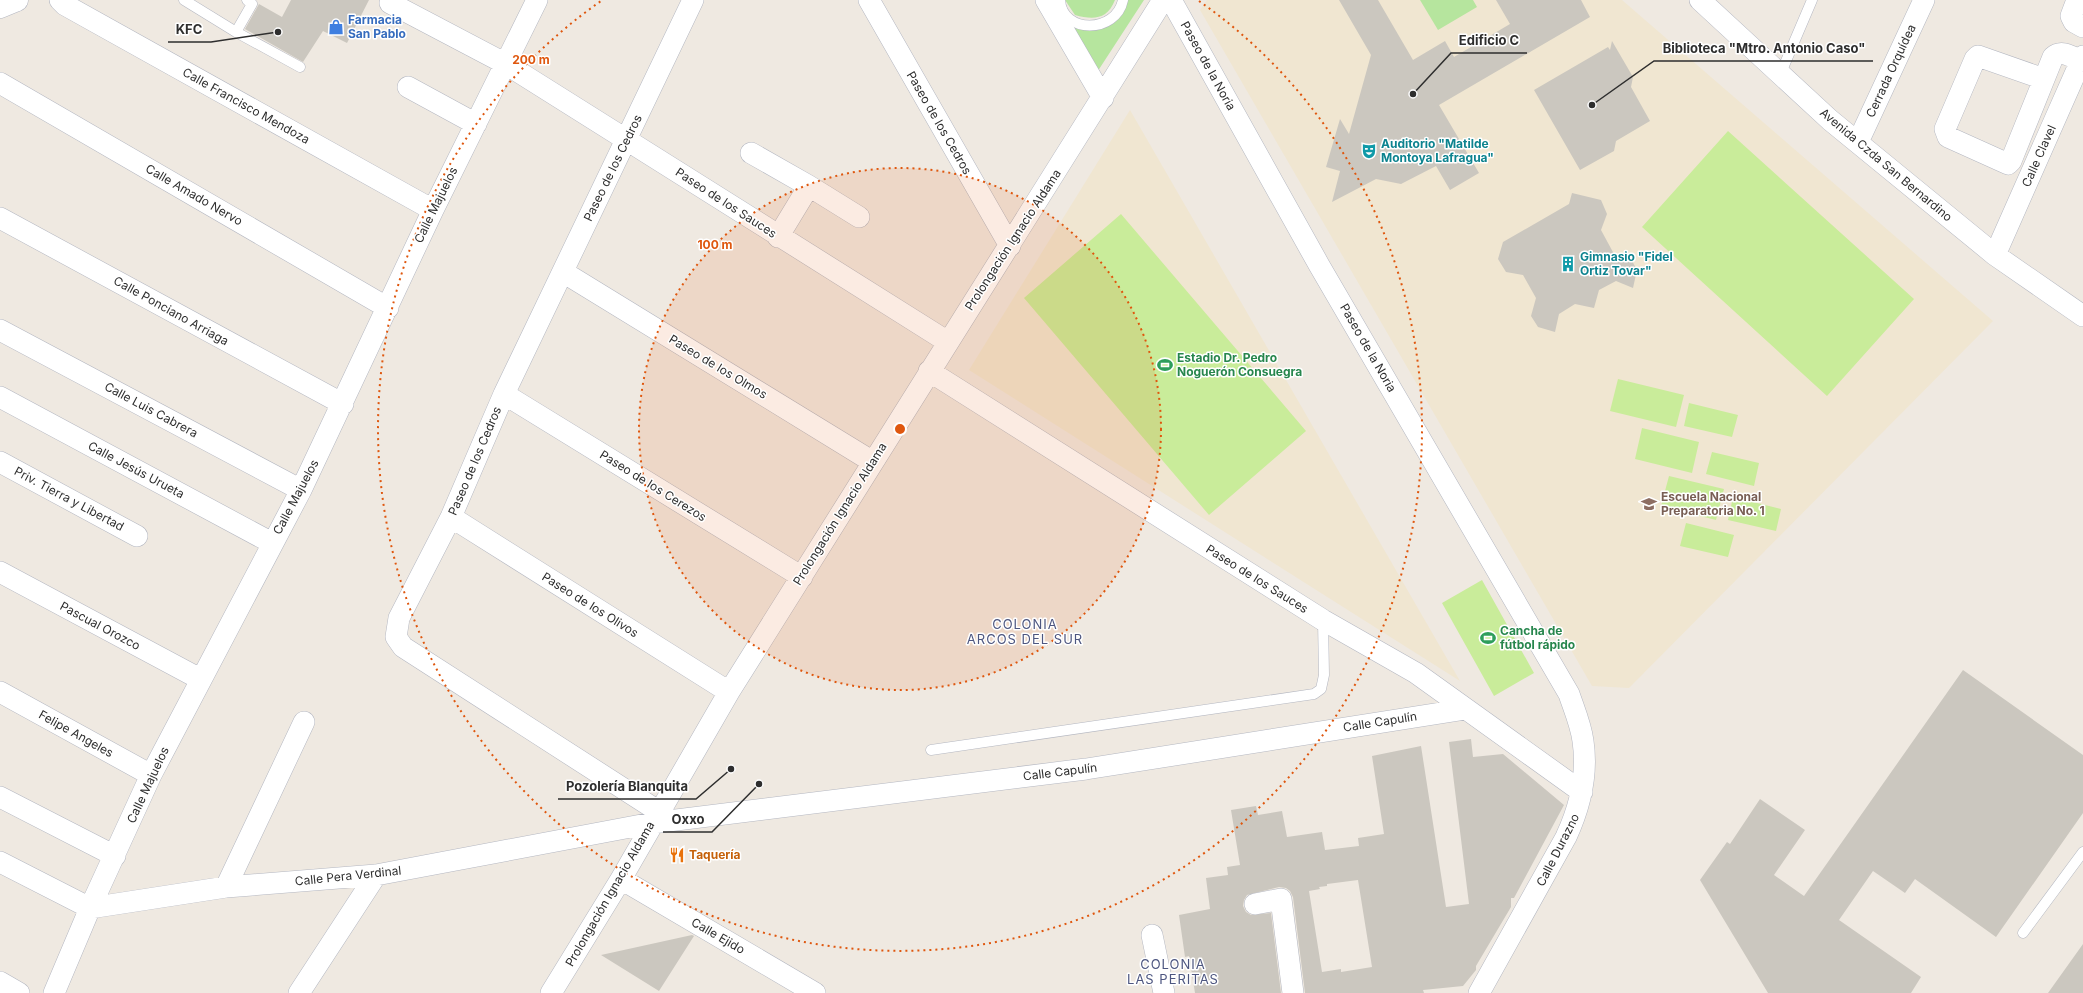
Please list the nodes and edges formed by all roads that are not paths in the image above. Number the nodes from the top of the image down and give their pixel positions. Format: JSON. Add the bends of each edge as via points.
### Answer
{"nodes":[{"id":1,"x":17,"y":0,"type":"edge"},
{"id":2,"x":60,"y":0,"type":"edge"},
{"id":3,"x":184,"y":0,"type":"edge"},
{"id":4,"x":246,"y":0,"type":"edge"},
{"id":5,"x":537,"y":0,"type":"edge"},
{"id":6,"x":693,"y":0,"type":"edge"},
{"id":7,"x":869,"y":0,"type":"edge"},
{"id":8,"x":1046,"y":0,"type":"edge"},
{"id":9,"x":1060,"y":0,"type":"edge"},
{"id":10,"x":1123,"y":0,"type":"edge"},
{"id":11,"x":1163,"y":0,"type":"edge"},
{"id":12,"x":1171,"y":0,"type":"edge"},
{"id":13,"x":1700,"y":0,"type":"edge"},
{"id":14,"x":1812,"y":0,"type":"edge"},
{"id":15,"x":1924,"y":0,"type":"edge"},
{"id":16,"x":2077,"y":0,"type":"edge"},
{"id":17,"x":390,"y":3,"type":"dead end"},
{"id":18,"x":0,"y":7,"type":"edge"},
{"id":19,"x":2083,"y":27,"type":"edge"},
{"id":20,"x":236,"y":32,"type":"junction"},
{"id":21,"x":2082,"y":59,"type":"edge"},
{"id":22,"x":506,"y":64,"type":"junction"},
{"id":23,"x":300,"y":67,"type":"dead end"},
{"id":24,"x":1780,"y":75,"type":"junction"},
{"id":25,"x":2044,"y":78,"type":"junction"},
{"id":26,"x":0,"y":83,"type":"edge"},
{"id":27,"x":408,"y":87,"type":"dead end"},
{"id":28,"x":1103,"y":98,"type":"junction"},
{"id":29,"x":476,"y":124,"type":"junction"},
{"id":30,"x":627,"y":139,"type":"junction"},
{"id":31,"x":1858,"y":142,"type":"junction"},
{"id":32,"x":751,"y":153,"type":"dead end"},
{"id":33,"x":809,"y":186,"type":"junction"},
{"id":34,"x":434,"y":210,"type":"junction"},
{"id":35,"x":859,"y":217,"type":"dead end"},
{"id":36,"x":0,"y":218,"type":"edge"},
{"id":37,"x":778,"y":237,"type":"junction"},
{"id":38,"x":1010,"y":246,"type":"junction"},
{"id":39,"x":1995,"y":255,"type":"junction"},
{"id":40,"x":563,"y":272,"type":"junction"},
{"id":41,"x":388,"y":308,"type":"junction"},
{"id":42,"x":2083,"y":316,"type":"edge"},
{"id":43,"x":0,"y":330,"type":"edge"},
{"id":44,"x":948,"y":342,"type":"junction"},
{"id":45,"x":928,"y":372,"type":"junction"},
{"id":46,"x":504,"y":394,"type":"junction"},
{"id":47,"x":0,"y":397,"type":"edge"},
{"id":48,"x":342,"y":404,"type":"junction"},
{"id":49,"x":0,"y":462,"type":"edge"},
{"id":50,"x":873,"y":462,"type":"junction"},
{"id":51,"x":301,"y":490,"type":"junction"},
{"id":52,"x":451,"y":517,"type":"junction"},
{"id":53,"x":137,"y":536,"type":"dead end"},
{"id":54,"x":272,"y":543,"type":"junction"},
{"id":55,"x":0,"y":572,"type":"edge"},
{"id":56,"x":802,"y":577,"type":"junction"},
{"id":57,"x":1323,"y":620,"type":"junction"},
{"id":58,"x":200,"y":679,"type":"junction"},
{"id":59,"x":0,"y":692,"type":"edge"},
{"id":60,"x":728,"y":692,"type":"junction"},
{"id":61,"x":1569,"y":694,"type":"joint"},
{"id":62,"x":1466,"y":708,"type":"junction"},
{"id":63,"x":304,"y":722,"type":"dead end"},
{"id":64,"x":930,"y":750,"type":"dead end"},
{"id":65,"x":152,"y":775,"type":"junction"},
{"id":66,"x":1582,"y":792,"type":"junction"},
{"id":67,"x":0,"y":797,"type":"edge"},
{"id":68,"x":655,"y":817,"type":"junction"},
{"id":69,"x":2083,"y":852,"type":"edge"},
{"id":70,"x":115,"y":856,"type":"junction"},
{"id":71,"x":0,"y":862,"type":"edge"},
{"id":72,"x":376,"y":875,"type":"junction"},
{"id":73,"x":621,"y":879,"type":"junction"},
{"id":74,"x":226,"y":887,"type":"junction"},
{"id":75,"x":1255,"y":904,"type":"dead end"},
{"id":76,"x":90,"y":908,"type":"junction"},
{"id":77,"x":2023,"y":933,"type":"dead end"},
{"id":78,"x":1152,"y":935,"type":"dead end"},
{"id":79,"x":0,"y":982,"type":"edge"},
{"id":80,"x":19,"y":993,"type":"edge"},
{"id":81,"x":54,"y":993,"type":"edge"},
{"id":82,"x":299,"y":993,"type":"edge"},
{"id":83,"x":551,"y":993,"type":"edge"},
{"id":84,"x":815,"y":993,"type":"edge"},
{"id":85,"x":1164,"y":993,"type":"edge"},
{"id":86,"x":1293,"y":993,"type":"edge"},
{"id":87,"x":1479,"y":993,"type":"edge"}],
"edges":[{"from":1,"to":18,"type":"main road"},
{"from":2,"to":34,"type":"street","name":"Calle Francisco Mendoza"},
{"from":3,"to":20,"type":"lane"},
{"from":4,"to":20,"type":"lane","via":[[252,4]]},
{"from":5,"to":22,"type":"street","name":"Calle Majuelos"},
{"from":6,"to":30,"type":"street","name":"Paseo de los Cedros"},
{"from":7,"to":38,"type":"street","name":"Paseo de los Cedros"},
{"from":8,"to":28,"type":"street"},
{"from":9,"to":10,"type":"lane","via":[[1065,15],[1076,23],[1094,26],[1118,15]]},
{"from":11,"to":28,"type":"street","name":"Prolongación Ignacio Aldama"},
{"from":12,"to":61,"type":"street","name":"Paseo de la Noria","via":[[1319,264]]},
{"from":13,"to":24,"type":"street","name":"Avenida Czda San Bernardino"},
{"from":14,"to":24,"type":"lane"},
{"from":15,"to":31,"type":"street","name":"Cerrada Orquídea"},
{"from":16,"to":19,"type":"street","via":[[2071,16],[2074,22]]},
{"from":17,"to":22,"type":"street","name":"Paseo de los Sauces"},
{"from":20,"to":23,"type":"lane"},
{"from":21,"to":25,"type":"street","via":[[2057,54],[2053,57]]},
{"from":21,"to":39,"type":"street","name":"Calle Clavel"},
{"from":22,"to":29,"type":"street","name":"Calle Majuelos"},
{"from":22,"to":30,"type":"street","name":"Paseo de los Sauces"},
{"from":24,"to":31,"type":"street","name":"Avenida Czda San Bernardino"},
{"from":25,"to":25,"type":"street","via":[[2008,164],[1946,134],[1945,129],[1978,56]]},
{"from":26,"to":41,"type":"street","name":"Calle Amado Nervo"},
{"from":27,"to":29,"type":"street"},
{"from":28,"to":38,"type":"street","name":"Prolongación Ignacio Aldama"},
{"from":29,"to":34,"type":"street","name":"Calle Majuelos"},
{"from":30,"to":37,"type":"street","name":"Paseo de los Sauces"},
{"from":30,"to":40,"type":"street","name":"Paseo de los Cedros"},
{"from":31,"to":39,"type":"street","name":"Avenida Czda San Bernardino"},
{"from":32,"to":33,"type":"street"},
{"from":33,"to":35,"type":"street"},
{"from":33,"to":37,"type":"street"},
{"from":34,"to":41,"type":"street","name":"Calle Majuelos"},
{"from":36,"to":48,"type":"street","name":"Calle Ponciano Arriaga"},
{"from":37,"to":44,"type":"street","name":"Paseo de los Sauces"},
{"from":38,"to":44,"type":"street","name":"Prolongación Ignacio Aldama"},
{"from":39,"to":42,"type":"street","name":"Avenida Czda San Bernardino"},
{"from":40,"to":46,"type":"street","name":"Paseo de los Cedros"},
{"from":40,"to":50,"type":"street","name":"Paseo de los Olmos"},
{"from":41,"to":48,"type":"street","name":"Calle Majuelos"},
{"from":43,"to":51,"type":"street","name":"Calle Luis Cabrera"},
{"from":44,"to":45,"type":"street","name":"Prolongación Ignacio Aldama"},
{"from":45,"to":50,"type":"street","name":"Prolongación Ignacio Aldama"},
{"from":45,"to":57,"type":"street","name":"Paseo de los Sauces"},
{"from":46,"to":52,"type":"street","name":"Paseo de los Cedros"},
{"from":46,"to":56,"type":"street","name":"Paseo de los Cerezos"},
{"from":47,"to":54,"type":"street","name":"Calle Jesús Urueta"},
{"from":48,"to":51,"type":"street","name":"Calle Majuelos"},
{"from":49,"to":53,"type":"street","name":"Priv. Tierra y Libertad"},
{"from":50,"to":56,"type":"street","name":"Prolongación Ignacio Aldama"},
{"from":51,"to":54,"type":"street","name":"Calle Majuelos"},
{"from":52,"to":60,"type":"street","name":"Paseo de los Olivos"},
{"from":52,"to":68,"type":"street","name":"Paseo de los Cedros","via":[[399,618],[396,637],[403,647]]},
{"from":54,"to":58,"type":"street","name":"Calle Majuelos"},
{"from":55,"to":58,"type":"street","name":"Pascual Orozco"},
{"from":56,"to":60,"type":"street","name":"Prolongación Ignacio Aldama"},
{"from":57,"to":62,"type":"street","name":"Paseo de los Sauces","via":[[1416,673]]},
{"from":57,"to":64,"type":"lane","via":[[1324,676],[1322,689],[1314,694]]},
{"from":58,"to":65,"type":"street","name":"Calle Majuelos"},
{"from":59,"to":65,"type":"street","name":"Felipe Angeles"},
{"from":60,"to":68,"type":"street","name":"Prolongación Ignacio Aldama"},
{"from":61,"to":66,"type":"street","name":"Calle Durazno","via":[[1583,740],[1585,767]]},
{"from":62,"to":66,"type":"street","name":"Paseo de los Sauces"},
{"from":62,"to":68,"type":"street","name":"Calle Capulín","via":[[1086,769]]},
{"from":63,"to":74,"type":"street"},
{"from":65,"to":70,"type":"street","name":"Calle Majuelos"},
{"from":66,"to":87,"type":"street","name":"Calle Durazno","via":[[1577,814],[1566,837]]},
{"from":67,"to":70,"type":"street"},
{"from":68,"to":72,"type":"street","name":"Calle Pera Verdinal"},
{"from":68,"to":73,"type":"street","name":"Prolongación Ignacio Aldama"},
{"from":69,"to":77,"type":"lane"},
{"from":70,"to":76,"type":"street","name":"Calle Majuelos"},
{"from":71,"to":76,"type":"street"},
{"from":72,"to":74,"type":"street","name":"Calle Pera Verdinal"},
{"from":72,"to":82,"type":"street"},
{"from":73,"to":83,"type":"street","name":"Prolongación Ignacio Aldama"},
{"from":73,"to":84,"type":"street","name":"Calle Ejido"},
{"from":74,"to":76,"type":"street","name":"Calle Pera Verdinal"},
{"from":75,"to":86,"type":"street","via":[[1281,899]]},
{"from":76,"to":81,"type":"street","name":"Calle Majuelos"},
{"from":78,"to":85,"type":"street"},
{"from":79,"to":80,"type":"street"}]}
